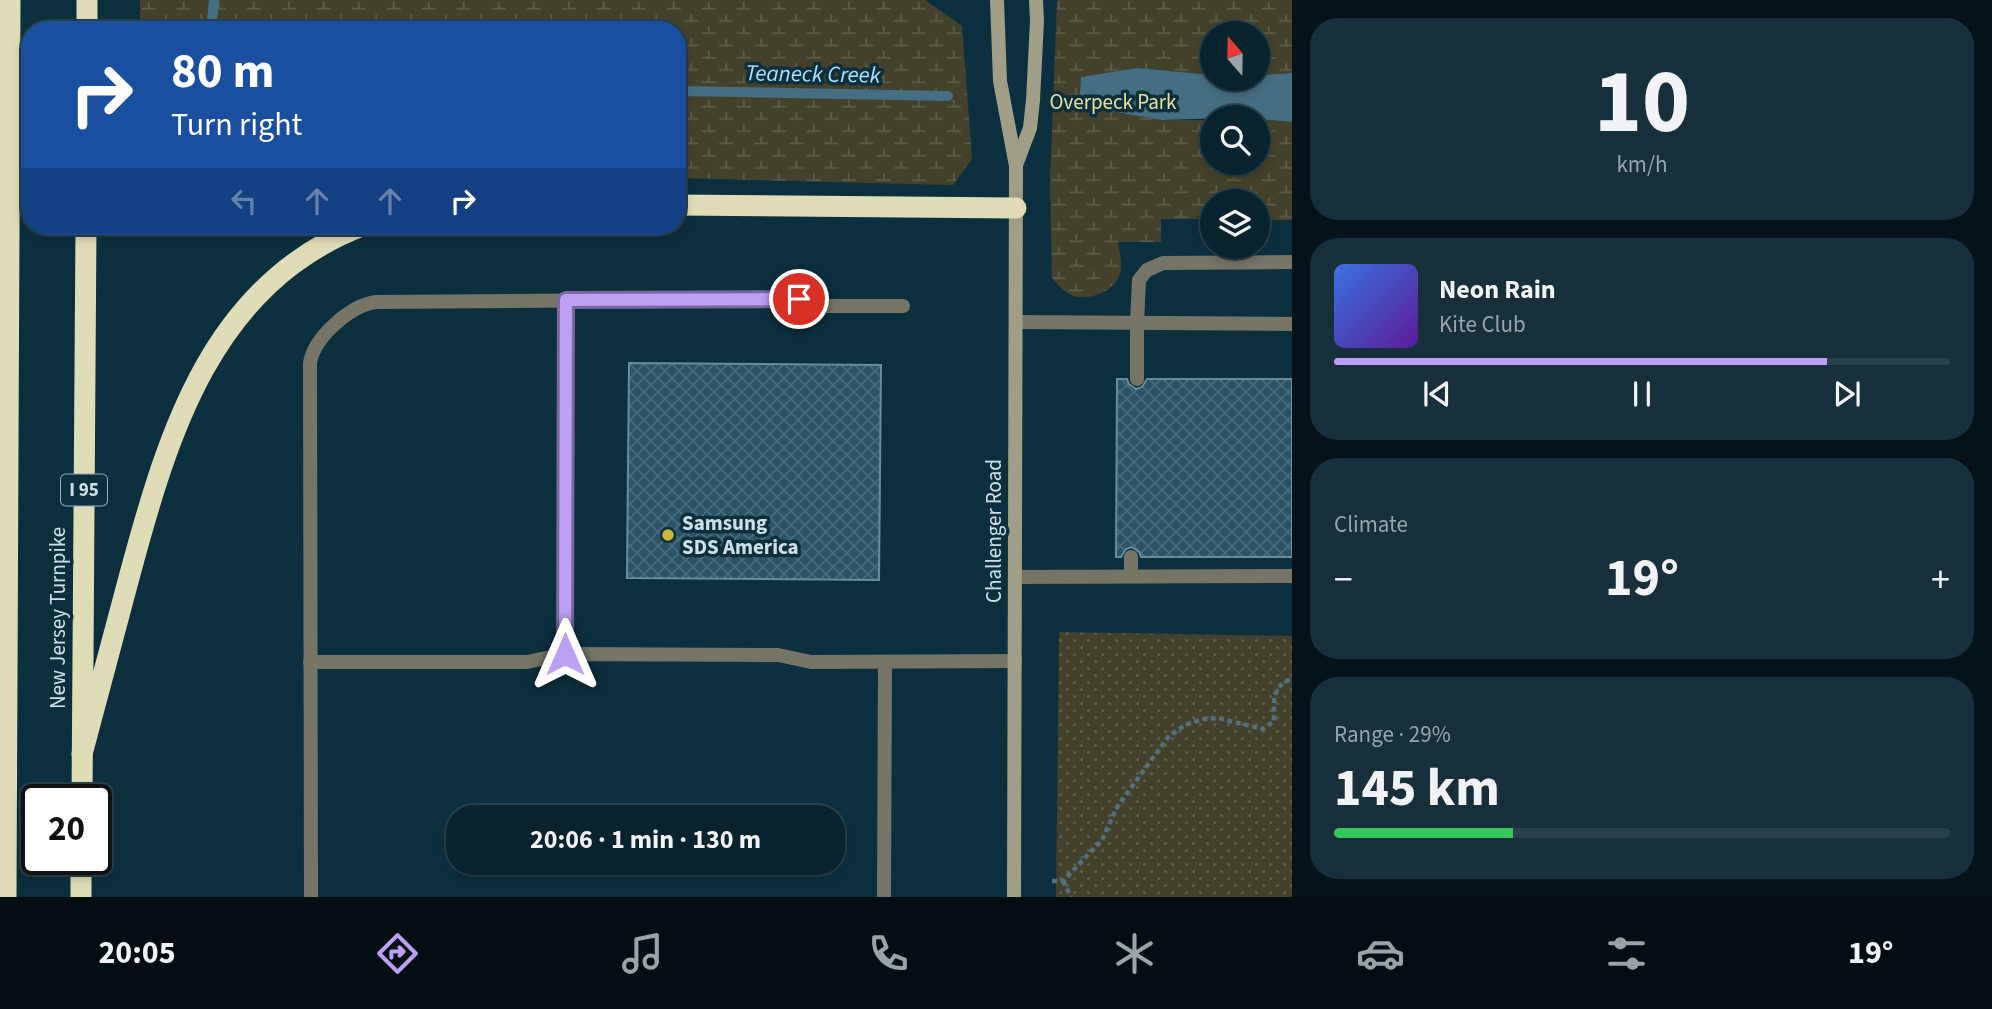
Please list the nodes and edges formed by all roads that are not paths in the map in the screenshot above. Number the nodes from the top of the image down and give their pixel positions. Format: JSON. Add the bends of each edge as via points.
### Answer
{"nodes":[{"id":1,"x":10,"y":0,"type":"edge"},
{"id":2,"x":87,"y":0,"type":"edge"},
{"id":3,"x":997,"y":0,"type":"edge"},
{"id":4,"x":1036,"y":0,"type":"edge"},
{"id":5,"x":87,"y":21,"type":"edge"},
{"id":6,"x":1016,"y":166,"type":"junction"},
{"id":7,"x":686,"y":205,"type":"edge"},
{"id":8,"x":1016,"y":208,"type":"junction"},
{"id":9,"x":86,"y":235,"type":"edge"},
{"id":10,"x":341,"y":235,"type":"edge"},
{"id":11,"x":1292,"y":262,"type":"edge"},
{"id":12,"x":566,"y":300,"type":"junction"},
{"id":13,"x":903,"y":306,"type":"dead end"},
{"id":14,"x":1016,"y":322,"type":"junction"},
{"id":15,"x":1137,"y":323,"type":"junction"},
{"id":16,"x":1292,"y":324,"type":"edge"},
{"id":17,"x":1137,"y":379,"type":"dead end"},
{"id":18,"x":1131,"y":557,"type":"dead end"},
{"id":19,"x":1130,"y":576,"type":"junction"},
{"id":20,"x":1292,"y":576,"type":"edge"},
{"id":21,"x":1015,"y":577,"type":"junction"},
{"id":22,"x":565,"y":654,"type":"junction"},
{"id":23,"x":310,"y":662,"type":"junction"},
{"id":24,"x":885,"y":662,"type":"junction"},
{"id":25,"x":1015,"y":662,"type":"junction"},
{"id":26,"x":82,"y":754,"type":"junction"},
{"id":27,"x":82,"y":784,"type":"edge"},
{"id":28,"x":81,"y":875,"type":"edge"},
{"id":29,"x":6,"y":897,"type":"edge"},
{"id":30,"x":81,"y":897,"type":"edge"},
{"id":31,"x":311,"y":897,"type":"edge"},
{"id":32,"x":884,"y":897,"type":"edge"},
{"id":33,"x":1014,"y":897,"type":"edge"}],
"edges":[{"from":1,"to":29,"type":"highway"},
{"from":2,"to":5,"type":"highway"},
{"from":3,"to":6,"type":"main road","name":"Challenger Road","via":[[1000,81]]},
{"from":4,"to":6,"type":"main road","name":"Challenger Road","via":[[1030,128]]},
{"from":6,"to":8,"type":"main road","name":"Challenger Road"},
{"from":7,"to":8,"type":"highway"},
{"from":8,"to":14,"type":"main road","name":"Challenger Road"},
{"from":9,"to":26,"type":"highway","name":"New Jersey Turnpike","number":"I 95"},
{"from":10,"to":26,"type":"highway","via":[[279,275],[239,316],[205,364],[149,502]]},
{"from":11,"to":15,"type":"lane","via":[[1163,263],[1146,270],[1139,280]]},
{"from":12,"to":13,"type":"lane","via":[[799,299],[828,306]]},
{"from":12,"to":22,"type":"lane"},
{"from":12,"to":23,"type":"lane","via":[[368,303],[353,310],[318,341],[310,363]]},
{"from":14,"to":15,"type":"lane"},
{"from":14,"to":21,"type":"main road","name":"Challenger Road"},
{"from":15,"to":16,"type":"lane"},
{"from":15,"to":17,"type":"lane"},
{"from":18,"to":19,"type":"lane"},
{"from":19,"to":20,"type":"lane"},
{"from":19,"to":21,"type":"lane"},
{"from":21,"to":25,"type":"main road","name":"Challenger Road"},
{"from":22,"to":23,"type":"lane","via":[[527,662]]},
{"from":22,"to":24,"type":"lane","via":[[778,655],[811,662]]},
{"from":23,"to":31,"type":"lane"},
{"from":24,"to":25,"type":"lane"},
{"from":24,"to":32,"type":"lane"},
{"from":25,"to":33,"type":"main road","name":"Challenger Road"},
{"from":26,"to":27,"type":"highway","name":"New Jersey Turnpike","number":"I 95"},
{"from":28,"to":30,"type":"highway"}]}
